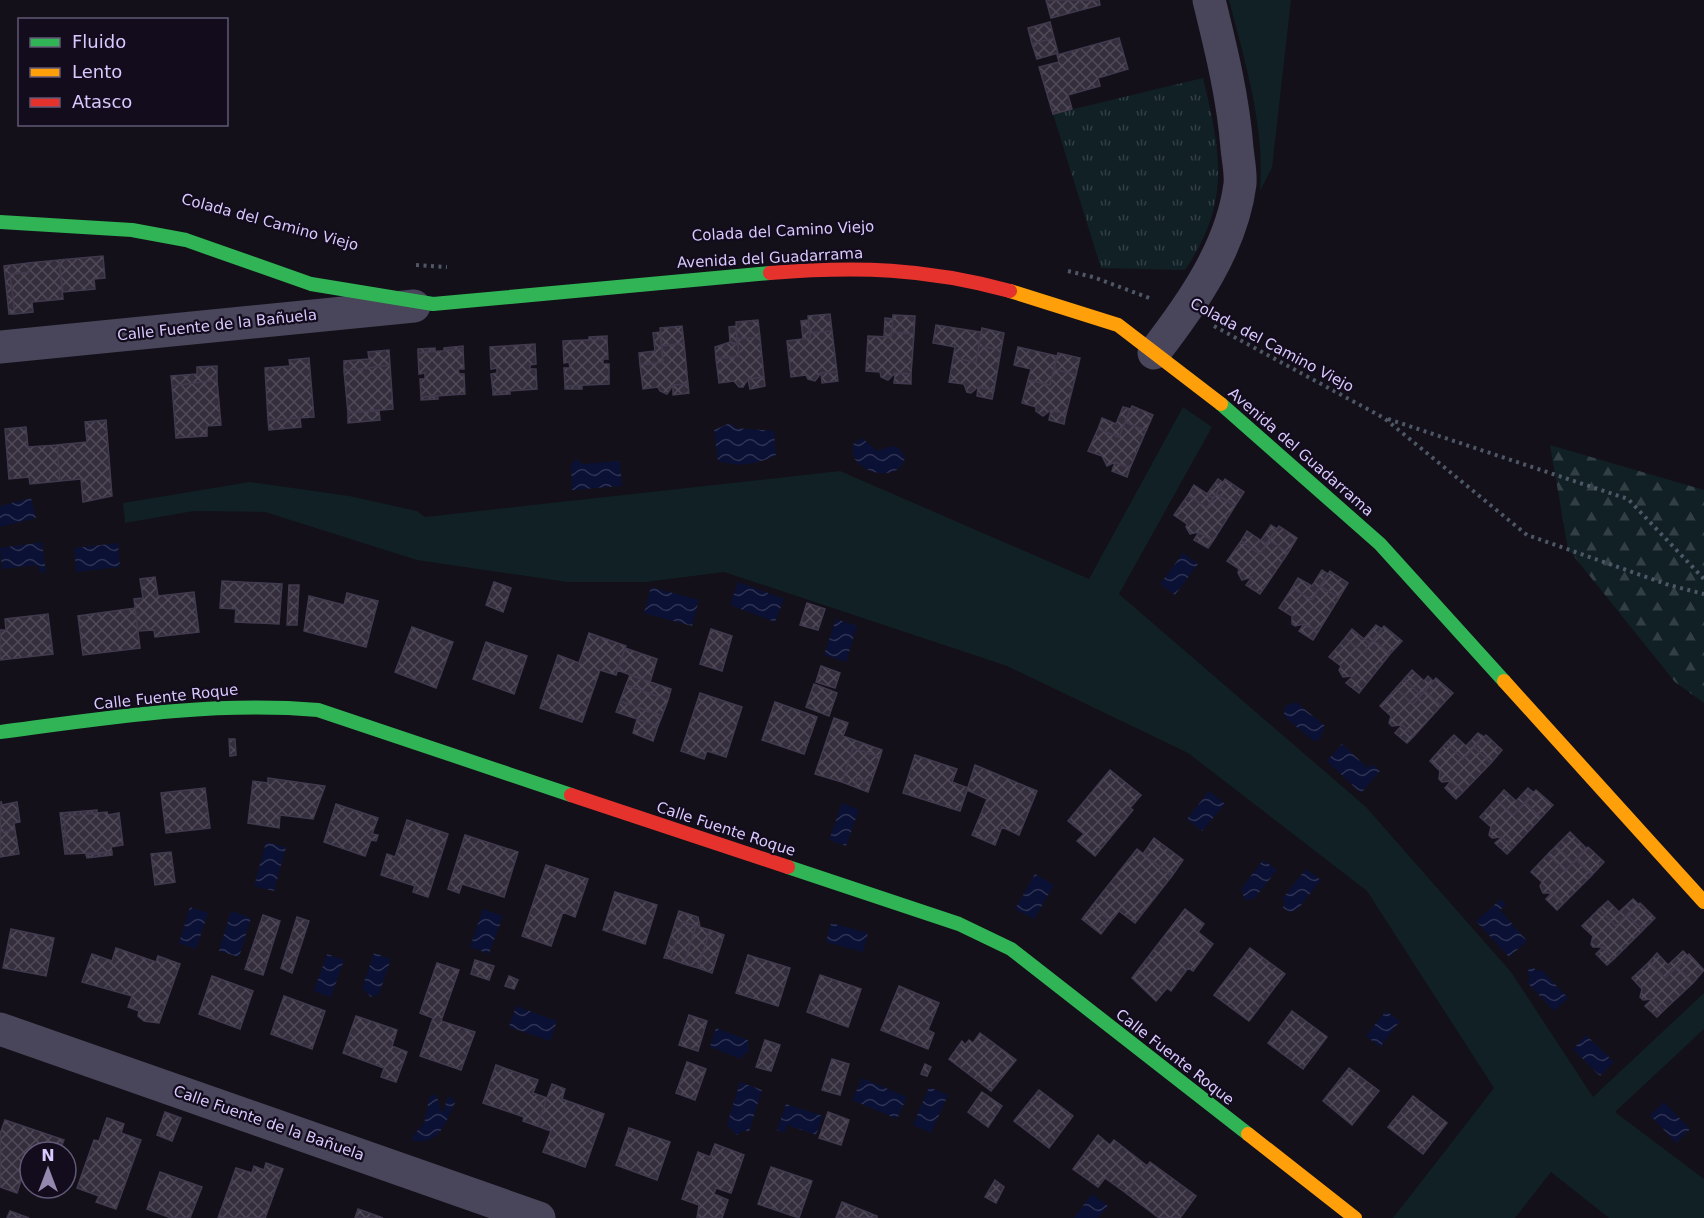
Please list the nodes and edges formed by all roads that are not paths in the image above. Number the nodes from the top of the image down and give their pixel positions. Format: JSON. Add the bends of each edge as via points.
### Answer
{"nodes":[{"id":1,"x":1209,"y":0,"type":"edge"},
{"id":2,"x":0,"y":222,"type":"edge"},
{"id":3,"x":433,"y":304,"type":"junction"},
{"id":4,"x":0,"y":347,"type":"edge"},
{"id":5,"x":1154,"y":352,"type":"junction"},
{"id":6,"x":0,"y":732,"type":"edge"},
{"id":7,"x":1704,"y":902,"type":"edge"},
{"id":8,"x":0,"y":1029,"type":"edge"},
{"id":9,"x":539,"y":1218,"type":"edge"},
{"id":10,"x":1355,"y":1218,"type":"edge"}],
"edges":[{"from":1,"to":5,"type":"street","via":[[1226,68],[1240,183],[1230,227],[1186,312]]},
{"from":2,"to":3,"type":"street","name":"Avenida del Guadarrama","via":[[132,230],[186,240],[311,284]]},
{"from":3,"to":4,"type":"street","name":"Calle Fuente de la Bañuela"},
{"from":3,"to":5,"type":"street","name":"Avenida del Guadarrama","via":[[707,277],[834,268],[895,269],[967,279],[1023,294],[1118,325]]},
{"from":5,"to":7,"type":"street","name":"Avenida del Guadarrama","via":[[1240,418],[1380,544]]},
{"from":6,"to":10,"type":"street","name":"Calle Fuente Roque","via":[[226,705],[318,710],[959,924],[1011,949]]},
{"from":8,"to":9,"type":"street","name":"Calle Fuente de la Bañuela"}]}
